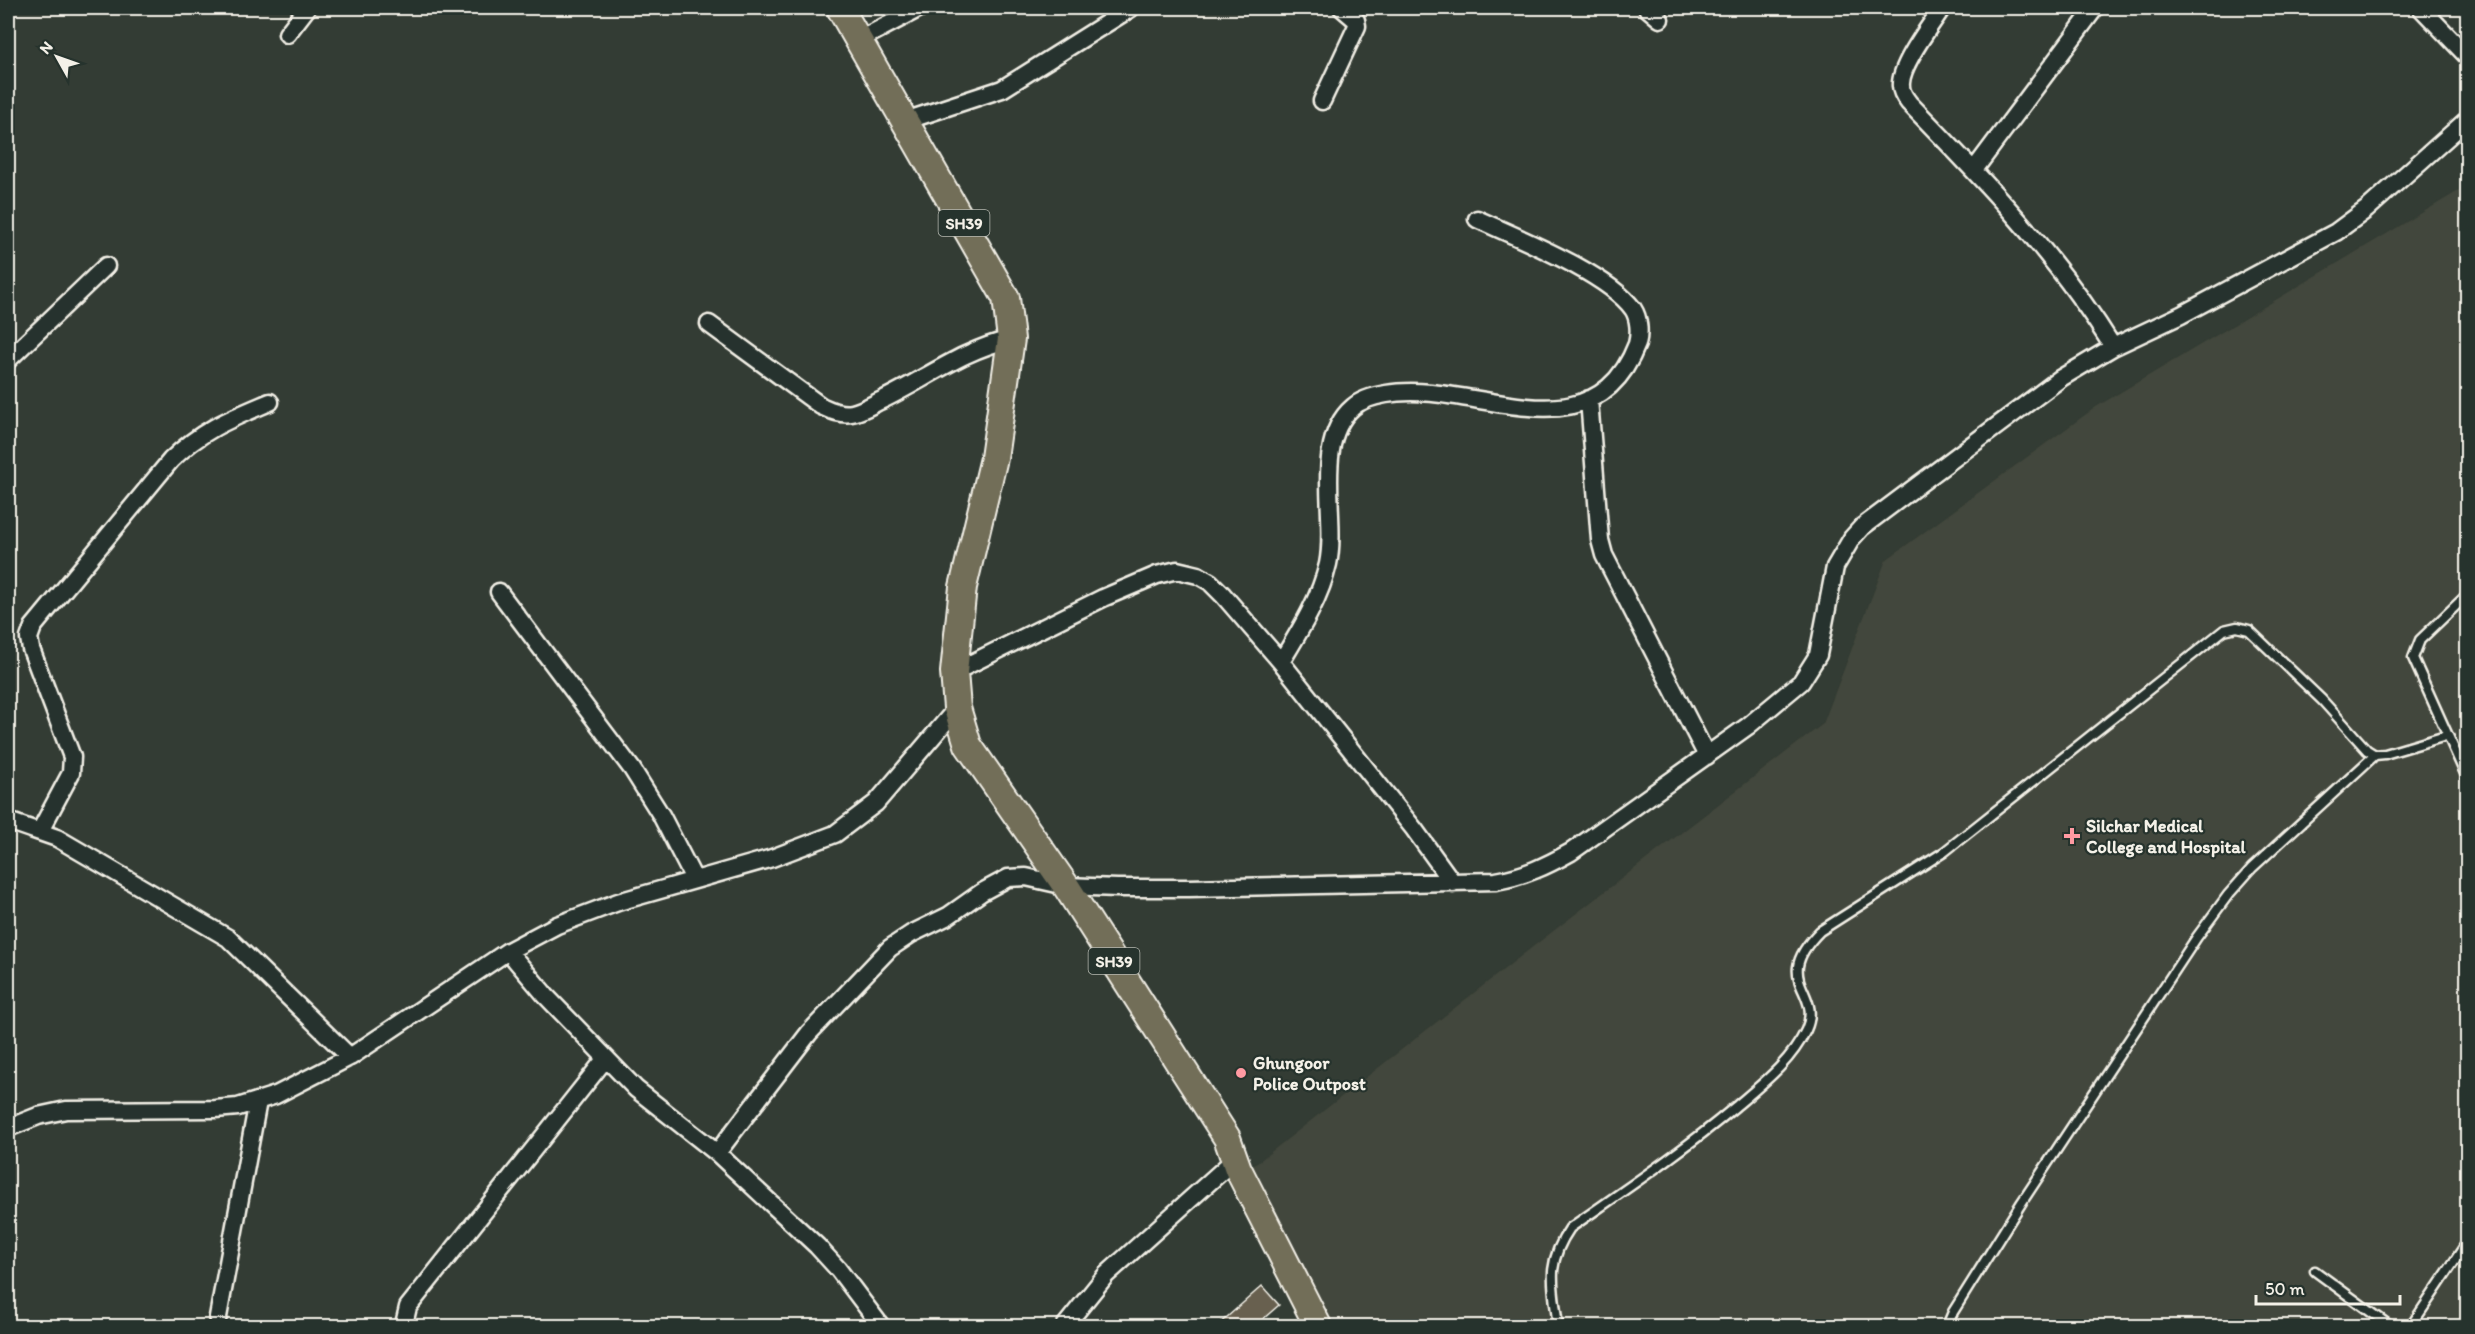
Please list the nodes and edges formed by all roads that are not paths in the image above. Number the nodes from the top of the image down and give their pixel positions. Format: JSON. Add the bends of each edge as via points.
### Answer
{"nodes":[{"id":1,"x":307,"y":8,"type":"edge"},
{"id":2,"x":840,"y":8,"type":"edge"},
{"id":3,"x":920,"y":8,"type":"edge"},
{"id":4,"x":1131,"y":8,"type":"edge"},
{"id":5,"x":1342,"y":8,"type":"edge"},
{"id":6,"x":1647,"y":8,"type":"edge"},
{"id":7,"x":1942,"y":8,"type":"edge"},
{"id":8,"x":2095,"y":8,"type":"edge"},
{"id":9,"x":2421,"y":8,"type":"edge"},
{"id":10,"x":1660,"y":19,"type":"dead end"},
{"id":11,"x":287,"y":34,"type":"dead end"},
{"id":12,"x":859,"y":40,"type":"junction"},
{"id":13,"x":2468,"y":57,"type":"edge"},
{"id":14,"x":1322,"y":101,"type":"dead end"},
{"id":15,"x":2468,"y":118,"type":"edge"},
{"id":16,"x":905,"y":121,"type":"junction"},
{"id":17,"x":1974,"y":170,"type":"junction"},
{"id":18,"x":1477,"y":219,"type":"dead end"},
{"id":19,"x":106,"y":266,"type":"dead end"},
{"id":20,"x":709,"y":324,"type":"dead end"},
{"id":21,"x":1011,"y":339,"type":"junction"},
{"id":22,"x":2113,"y":347,"type":"junction"},
{"id":23,"x":8,"y":360,"type":"edge"},
{"id":24,"x":1589,"y":399,"type":"junction"},
{"id":25,"x":270,"y":402,"type":"dead end"},
{"id":26,"x":500,"y":592,"type":"dead end"},
{"id":27,"x":2468,"y":594,"type":"edge"},
{"id":28,"x":1281,"y":662,"type":"junction"},
{"id":29,"x":954,"y":672,"type":"junction"},
{"id":30,"x":957,"y":708,"type":"junction"},
{"id":31,"x":2446,"y":736,"type":"junction"},
{"id":32,"x":2375,"y":755,"type":"junction"},
{"id":33,"x":1707,"y":756,"type":"junction"},
{"id":34,"x":2468,"y":780,"type":"edge"},
{"id":35,"x":8,"y":821,"type":"edge"},
{"id":36,"x":40,"y":831,"type":"junction"},
{"id":37,"x":694,"y":879,"type":"junction"},
{"id":38,"x":1453,"y":882,"type":"junction"},
{"id":39,"x":1066,"y":886,"type":"junction"},
{"id":40,"x":508,"y":951,"type":"junction"},
{"id":41,"x":350,"y":1057,"type":"junction"},
{"id":42,"x":606,"y":1058,"type":"junction"},
{"id":43,"x":258,"y":1101,"type":"junction"},
{"id":44,"x":8,"y":1128,"type":"edge"},
{"id":45,"x":717,"y":1153,"type":"junction"},
{"id":46,"x":1234,"y":1160,"type":"junction"},
{"id":47,"x":2468,"y":1241,"type":"edge"},
{"id":48,"x":2315,"y":1271,"type":"dead end"},
{"id":49,"x":218,"y":1317,"type":"dead end"},
{"id":50,"x":406,"y":1326,"type":"edge"},
{"id":51,"x":880,"y":1326,"type":"edge"},
{"id":52,"x":1065,"y":1326,"type":"edge"},
{"id":53,"x":1318,"y":1326,"type":"edge"},
{"id":54,"x":1558,"y":1326,"type":"edge"},
{"id":55,"x":1947,"y":1326,"type":"edge"},
{"id":56,"x":2390,"y":1326,"type":"edge"},
{"id":57,"x":2411,"y":1326,"type":"edge"}],
"edges":[{"from":1,"to":11,"type":"street"},
{"from":2,"to":12,"type":"main road","number":"SH39"},
{"from":3,"to":12,"type":"street"},
{"from":4,"to":16,"type":"street","via":[[1002,89]]},
{"from":5,"to":14,"type":"street","via":[[1356,20],[1357,26]]},
{"from":6,"to":10,"type":"street"},
{"from":7,"to":17,"type":"street","via":[[1907,65],[1902,92]]},
{"from":8,"to":17,"type":"street"},
{"from":9,"to":13,"type":"street"},
{"from":12,"to":16,"type":"main road","number":"SH39"},
{"from":15,"to":22,"type":"street","via":[[2336,232]]},
{"from":16,"to":21,"type":"main road","number":"SH39","via":[[1006,298]]},
{"from":17,"to":22,"type":"street","via":[[2082,299]]},
{"from":18,"to":24,"type":"street","via":[[1607,285],[1635,311],[1639,338],[1630,360],[1613,381]]},
{"from":19,"to":23,"type":"street"},
{"from":20,"to":21,"type":"street","via":[[821,406],[837,413],[854,413],[960,356]]},
{"from":21,"to":29,"type":"main road","number":"SH39","via":[[994,458],[963,587]]},
{"from":22,"to":33,"type":"street","via":[[2027,402],[1852,537],[1835,567],[1818,654],[1810,671],[1785,696]]},
{"from":24,"to":28,"type":"street","via":[[1575,406],[1547,409],[1402,391],[1371,396],[1353,407],[1339,424],[1331,453],[1328,564],[1302,628]]},
{"from":24,"to":33,"type":"street","via":[[1604,555]]},
{"from":25,"to":36,"type":"street","via":[[191,441],[33,627],[29,638],[31,650],[72,757],[71,773]]},
{"from":26,"to":37,"type":"street","via":[[632,769]]},
{"from":27,"to":31,"type":"lane","via":[[2420,640],[2413,658]]},
{"from":28,"to":29,"type":"street","via":[[1210,582],[1198,574],[1177,570],[1156,574],[1103,598]]},
{"from":28,"to":38,"type":"street"},
{"from":29,"to":30,"type":"main road","number":"SH39"},
{"from":30,"to":37,"type":"street","via":[[876,803],[835,834],[772,858]]},
{"from":30,"to":39,"type":"main road","number":"SH39","via":[[968,745]]},
{"from":31,"to":32,"type":"lane"},
{"from":31,"to":34,"type":"lane"},
{"from":32,"to":54,"type":"lane","via":[[2249,630],[2224,630],[1944,852],[1820,931],[1805,946],[1796,974],[1810,1011],[1807,1028],[1794,1050],[1770,1078],[1690,1145],[1570,1228],[1558,1245],[1552,1273]]},
{"from":32,"to":55,"type":"lane","via":[[2228,895],[2022,1202]]},
{"from":33,"to":38,"type":"street","via":[[1541,869],[1504,880]]},
{"from":35,"to":36,"type":"street"},
{"from":36,"to":41,"type":"street","via":[[228,938]]},
{"from":37,"to":40,"type":"street","via":[[587,912]]},
{"from":38,"to":39,"type":"street","via":[[1189,888]]},
{"from":39,"to":45,"type":"street","via":[[1026,877],[1008,878],[890,948],[809,1033]]},
{"from":39,"to":46,"type":"main road","number":"SH39","via":[[1227,1138]]},
{"from":40,"to":41,"type":"street"},
{"from":40,"to":42,"type":"street"},
{"from":41,"to":43,"type":"street"},
{"from":42,"to":45,"type":"street","via":[[658,1108]]},
{"from":42,"to":50,"type":"street","via":[[408,1307]]},
{"from":43,"to":44,"type":"street","via":[[215,1109],[66,1110]]},
{"from":43,"to":49,"type":"street"},
{"from":45,"to":51,"type":"street","via":[[824,1254]]},
{"from":46,"to":52,"type":"street","via":[[1106,1275]]},
{"from":46,"to":53,"type":"main road","number":"SH39"},
{"from":47,"to":57,"type":"lane"},
{"from":48,"to":56,"type":"lane"}]}
